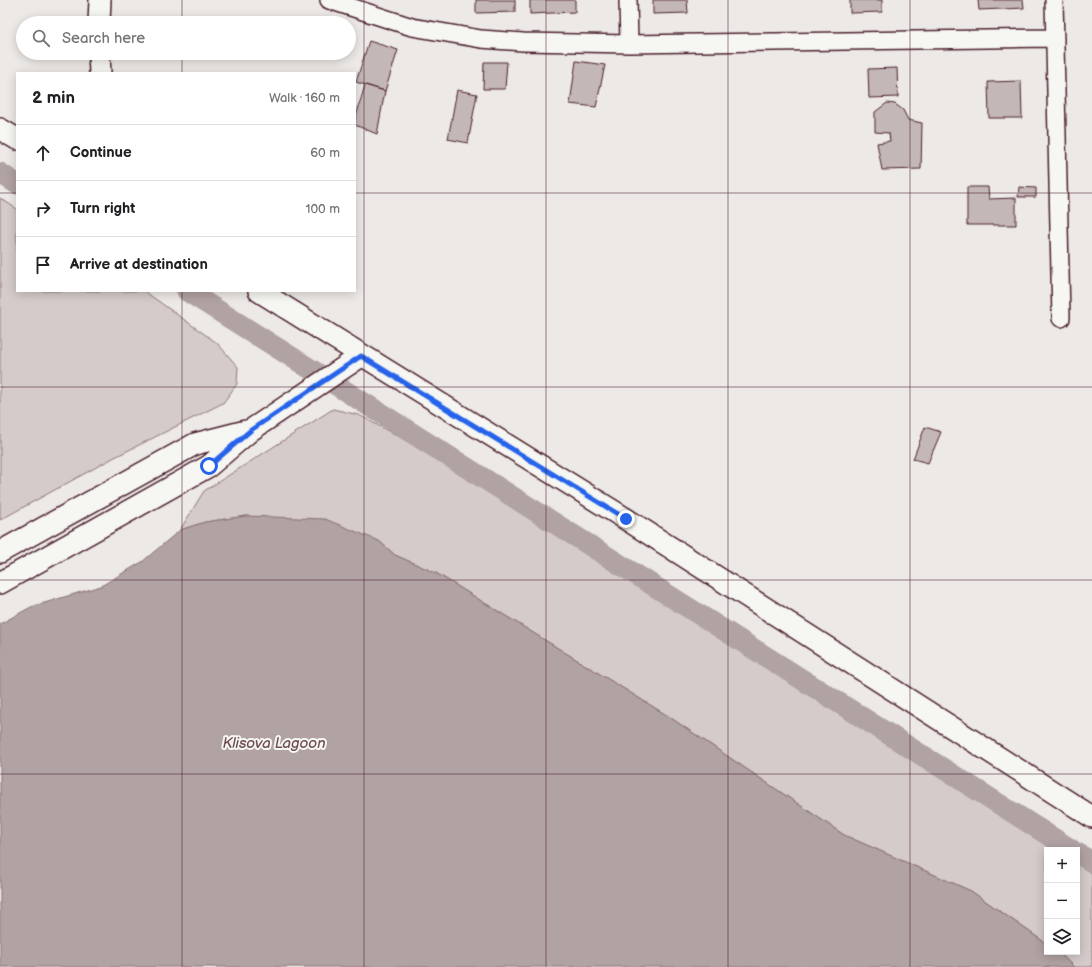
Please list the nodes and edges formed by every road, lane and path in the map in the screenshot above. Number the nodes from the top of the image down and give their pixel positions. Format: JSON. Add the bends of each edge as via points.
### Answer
{"nodes":[{"id":1,"x":100,"y":0,"type":"edge"},
{"id":2,"x":329,"y":0,"type":"edge"},
{"id":3,"x":628,"y":0,"type":"edge"},
{"id":4,"x":1054,"y":0,"type":"edge"},
{"id":5,"x":100,"y":16,"type":"edge"},
{"id":6,"x":1055,"y":38,"type":"junction"},
{"id":7,"x":629,"y":44,"type":"junction"},
{"id":8,"x":99,"y":60,"type":"edge"},
{"id":9,"x":100,"y":72,"type":"edge"},
{"id":10,"x":0,"y":129,"type":"edge"},
{"id":11,"x":16,"y":138,"type":"edge"},
{"id":12,"x":261,"y":292,"type":"edge"},
{"id":13,"x":1061,"y":318,"type":"dead end"},
{"id":14,"x":361,"y":356,"type":"junction"},
{"id":15,"x":251,"y":430,"type":"junction"},
{"id":16,"x":0,"y":552,"type":"edge"},
{"id":17,"x":0,"y":583,"type":"edge"},
{"id":18,"x":1092,"y":817,"type":"edge"}],
"edges":[{"from":1,"to":5,"type":"street"},
{"from":2,"to":7,"type":"street","via":[[412,27],[481,39]]},
{"from":3,"to":7,"type":"street"},
{"from":4,"to":6,"type":"street"},
{"from":6,"to":7,"type":"street"},
{"from":6,"to":13,"type":"street"},
{"from":8,"to":9,"type":"street"},
{"from":10,"to":11,"type":"street"},
{"from":12,"to":14,"type":"street"},
{"from":14,"to":15,"type":"street"},
{"from":14,"to":18,"type":"street","via":[[632,523]]},
{"from":15,"to":16,"type":"street","via":[[195,444]]},
{"from":15,"to":17,"type":"street","via":[[209,466]]}]}
